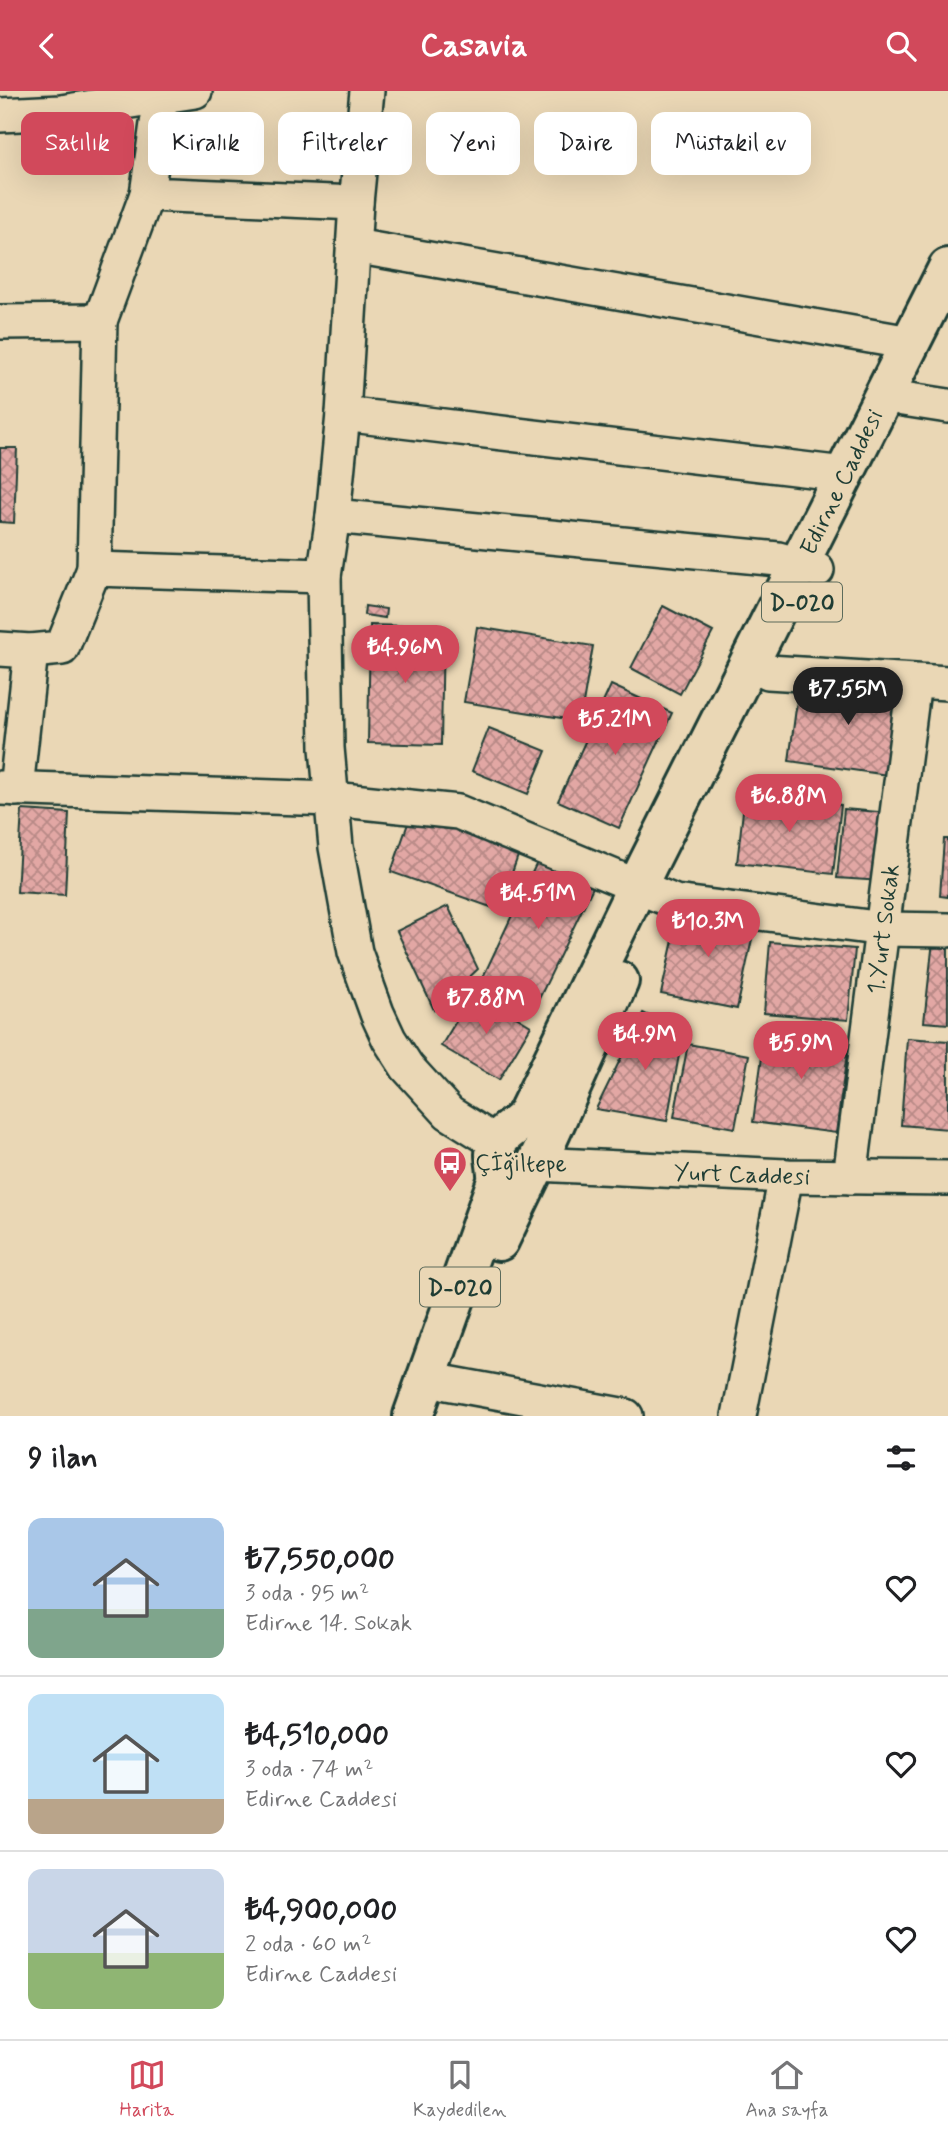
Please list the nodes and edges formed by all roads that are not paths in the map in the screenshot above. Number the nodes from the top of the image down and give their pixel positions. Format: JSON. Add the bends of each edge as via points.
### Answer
{"nodes":[{"id":1,"x":195,"y":91,"type":"edge"},
{"id":2,"x":367,"y":91,"type":"edge"},
{"id":3,"x":161,"y":96,"type":"junction"},
{"id":4,"x":62,"y":102,"type":"edge"},
{"id":5,"x":0,"y":114,"type":"edge"},
{"id":6,"x":147,"y":194,"type":"junction"},
{"id":7,"x":356,"y":203,"type":"junction"},
{"id":8,"x":354,"y":246,"type":"junction"},
{"id":9,"x":948,"y":268,"type":"edge"},
{"id":10,"x":948,"y":310,"type":"edge"},
{"id":11,"x":100,"y":321,"type":"junction"},
{"id":12,"x":0,"y":323,"type":"edge"},
{"id":13,"x":910,"y":343,"type":"junction"},
{"id":14,"x":902,"y":399,"type":"junction"},
{"id":15,"x":948,"y":406,"type":"edge"},
{"id":16,"x":342,"y":414,"type":"junction"},
{"id":17,"x":844,"y":474,"type":"junction"},
{"id":18,"x":332,"y":516,"type":"junction"},
{"id":19,"x":809,"y":567,"type":"junction"},
{"id":20,"x":94,"y":569,"type":"junction"},
{"id":21,"x":324,"y":576,"type":"junction"},
{"id":22,"x":15,"y":650,"type":"edge"},
{"id":23,"x":768,"y":672,"type":"junction"},
{"id":24,"x":915,"y":682,"type":"junction"},
{"id":25,"x":948,"y":683,"type":"edge"},
{"id":26,"x":8,"y":788,"type":"edge"},
{"id":27,"x":333,"y":799,"type":"junction"},
{"id":28,"x":649,"y":890,"type":"junction"},
{"id":29,"x":884,"y":929,"type":"junction"},
{"id":30,"x":948,"y":930,"type":"edge"},
{"id":31,"x":517,"y":1154,"type":"junction"},
{"id":32,"x":786,"y":1176,"type":"junction"},
{"id":33,"x":850,"y":1177,"type":"junction"},
{"id":34,"x":948,"y":1178,"type":"edge"},
{"id":35,"x":441,"y":1400,"type":"edge"},
{"id":36,"x":413,"y":1416,"type":"edge"},
{"id":37,"x":626,"y":1416,"type":"edge"},
{"id":38,"x":739,"y":1416,"type":"edge"}],
"edges":[{"from":1,"to":3,"type":"street"},
{"from":2,"to":7,"type":"street"},
{"from":3,"to":4,"type":"street"},
{"from":3,"to":6,"type":"street"},
{"from":4,"to":5,"type":"street"},
{"from":6,"to":7,"type":"street"},
{"from":6,"to":11,"type":"street"},
{"from":7,"to":8,"type":"street"},
{"from":8,"to":13,"type":"street"},
{"from":8,"to":16,"type":"street"},
{"from":9,"to":13,"type":"highway","name":"Edirne Caddesi"},
{"from":10,"to":14,"type":"highway","name":"Edirne Caddesi","number":"D-020"},
{"from":11,"to":12,"type":"street"},
{"from":11,"to":20,"type":"street"},
{"from":13,"to":17,"type":"highway","name":"Edirne Caddesi"},
{"from":14,"to":15,"type":"street"},
{"from":14,"to":19,"type":"highway","name":"Edirne Caddesi","number":"D-020"},
{"from":16,"to":17,"type":"street"},
{"from":16,"to":18,"type":"street"},
{"from":17,"to":19,"type":"highway","name":"Edirne Caddesi"},
{"from":18,"to":19,"type":"street","via":[[779,559]]},
{"from":18,"to":21,"type":"street"},
{"from":19,"to":23,"type":"highway","name":"Edirne Caddesi","number":"D-020"},
{"from":19,"to":28,"type":"highway","name":"Edirne Caddesi","via":[[648,863]]},
{"from":20,"to":21,"type":"street"},
{"from":20,"to":22,"type":"street","via":[[62,648]]},
{"from":21,"to":27,"type":"street","via":[[327,748]]},
{"from":22,"to":26,"type":"street"},
{"from":23,"to":24,"type":"street"},
{"from":23,"to":28,"type":"highway","name":"Edirne Caddesi","number":"D-020","via":[[723,746]]},
{"from":24,"to":25,"type":"street"},
{"from":24,"to":29,"type":"street","name":"1.Yurt Sokak"},
{"from":26,"to":27,"type":"street"},
{"from":27,"to":28,"type":"street","via":[[458,812]]},
{"from":27,"to":31,"type":"street","via":[[336,847],[355,952],[377,1013],[407,1067],[428,1092],[449,1113]]},
{"from":28,"to":29,"type":"street","via":[[675,902]]},
{"from":28,"to":31,"type":"highway","name":"Edirne Caddesi","via":[[526,1116]]},
{"from":29,"to":30,"type":"street"},
{"from":29,"to":33,"type":"street","name":"1.Yurt Sokak"},
{"from":31,"to":32,"type":"street","name":"Yurt Caddesi"},
{"from":31,"to":35,"type":"highway","name":"Edirne Caddesi","number":"D-020","via":[[500,1239]]},
{"from":31,"to":36,"type":"highway","name":"Edirne Caddesi","number":"D-020","via":[[497,1181]]},
{"from":32,"to":33,"type":"street","name":"Yurt Caddesi"},
{"from":32,"to":38,"type":"street"},
{"from":33,"to":34,"type":"street","name":"Yurt Caddesi"},
{"from":35,"to":37,"type":"street"}]}
